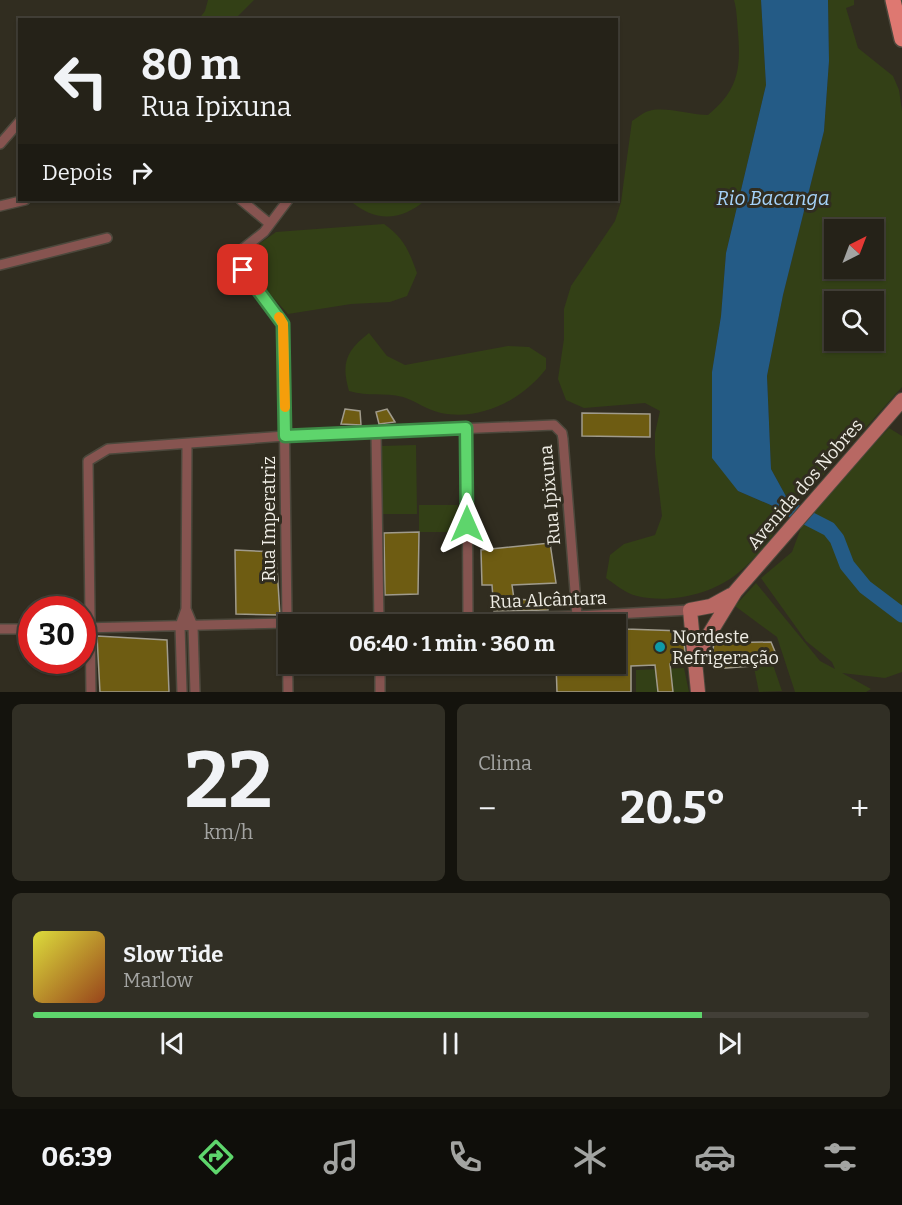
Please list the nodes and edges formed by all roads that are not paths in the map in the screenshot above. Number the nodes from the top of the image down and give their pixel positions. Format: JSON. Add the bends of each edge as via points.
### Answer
{"nodes":[{"id":1,"x":893,"y":0,"type":"edge"},
{"id":2,"x":902,"y":39,"type":"edge"},
{"id":3,"x":18,"y":123,"type":"edge"},
{"id":4,"x":0,"y":144,"type":"edge"},
{"id":5,"x":21,"y":201,"type":"edge"},
{"id":6,"x":242,"y":201,"type":"edge"},
{"id":7,"x":287,"y":201,"type":"edge"},
{"id":8,"x":0,"y":206,"type":"edge"},
{"id":9,"x":270,"y":224,"type":"junction"},
{"id":10,"x":107,"y":238,"type":"dead end"},
{"id":11,"x":0,"y":266,"type":"edge"},
{"id":12,"x":902,"y":400,"type":"edge"},
{"id":13,"x":466,"y":428,"type":"junction"},
{"id":14,"x":376,"y":432,"type":"junction"},
{"id":15,"x":285,"y":436,"type":"junction"},
{"id":16,"x":187,"y":445,"type":"junction"},
{"id":17,"x":735,"y":592,"type":"junction"},
{"id":18,"x":86,"y":596,"type":"edge"},
{"id":19,"x":186,"y":609,"type":"junction"},
{"id":20,"x":694,"y":610,"type":"junction"},
{"id":21,"x":286,"y":614,"type":"edge"},
{"id":22,"x":379,"y":614,"type":"edge"},
{"id":23,"x":468,"y":614,"type":"edge"},
{"id":24,"x":577,"y":614,"type":"edge"},
{"id":25,"x":616,"y":614,"type":"edge"},
{"id":26,"x":278,"y":624,"type":"edge"},
{"id":27,"x":180,"y":626,"type":"junction"},
{"id":28,"x":193,"y":626,"type":"junction"},
{"id":29,"x":18,"y":628,"type":"edge"},
{"id":30,"x":96,"y":628,"type":"edge"},
{"id":31,"x":0,"y":629,"type":"edge"},
{"id":32,"x":702,"y":646,"type":"junction"},
{"id":33,"x":90,"y":674,"type":"edge"},
{"id":34,"x":287,"y":674,"type":"edge"},
{"id":35,"x":380,"y":674,"type":"edge"},
{"id":36,"x":92,"y":692,"type":"edge"},
{"id":37,"x":182,"y":692,"type":"edge"},
{"id":38,"x":195,"y":692,"type":"edge"},
{"id":39,"x":288,"y":692,"type":"edge"},
{"id":40,"x":380,"y":692,"type":"edge"},
{"id":41,"x":698,"y":692,"type":"edge"},
{"id":42,"x":706,"y":692,"type":"edge"}],
"edges":[{"from":1,"to":2,"type":"main road"},
{"from":3,"to":4,"type":"street"},
{"from":5,"to":8,"type":"street"},
{"from":6,"to":9,"type":"street"},
{"from":7,"to":9,"type":"street","name":"Rua Imperatriz"},
{"from":9,"to":15,"type":"street","name":"Rua Imperatriz","via":[[240,251],[238,259],[283,324]]},
{"from":10,"to":11,"type":"street"},
{"from":12,"to":17,"type":"main road","name":"Avenida dos Nobres"},
{"from":13,"to":14,"type":"street","name":"Rua Ipixuna"},
{"from":13,"to":23,"type":"street"},
{"from":13,"to":24,"type":"street","name":"Rua Ipixuna","via":[[548,424],[562,433]]},
{"from":14,"to":15,"type":"street","name":"Rua Ipixuna"},
{"from":14,"to":22,"type":"street"},
{"from":15,"to":16,"type":"street","name":"Rua Ipixuna"},
{"from":15,"to":21,"type":"street","name":"Rua Imperatriz"},
{"from":16,"to":18,"type":"street","name":"Rua Ipixuna","via":[[108,449],[88,461]]},
{"from":16,"to":19,"type":"street"},
{"from":17,"to":20,"type":"main road","name":"Avenida dos Nobres","via":[[718,603]]},
{"from":17,"to":32,"type":"main road","name":"Avenida dos Nobres"},
{"from":19,"to":27,"type":"street"},
{"from":19,"to":28,"type":"street"},
{"from":20,"to":25,"type":"street","name":"Rua Alcântara"},
{"from":20,"to":32,"type":"main road"},
{"from":20,"to":41,"type":"main road"},
{"from":26,"to":28,"type":"street","name":"Rua Alcântara"},
{"from":27,"to":28,"type":"street","name":"Rua Alcântara"},
{"from":27,"to":30,"type":"street","name":"Rua Alcântara"},
{"from":27,"to":37,"type":"street"},
{"from":28,"to":38,"type":"street"},
{"from":29,"to":31,"type":"street"},
{"from":32,"to":42,"type":"main road"},
{"from":33,"to":36,"type":"street"},
{"from":34,"to":39,"type":"street","name":"Rua Imperatriz"},
{"from":35,"to":40,"type":"street"}]}
